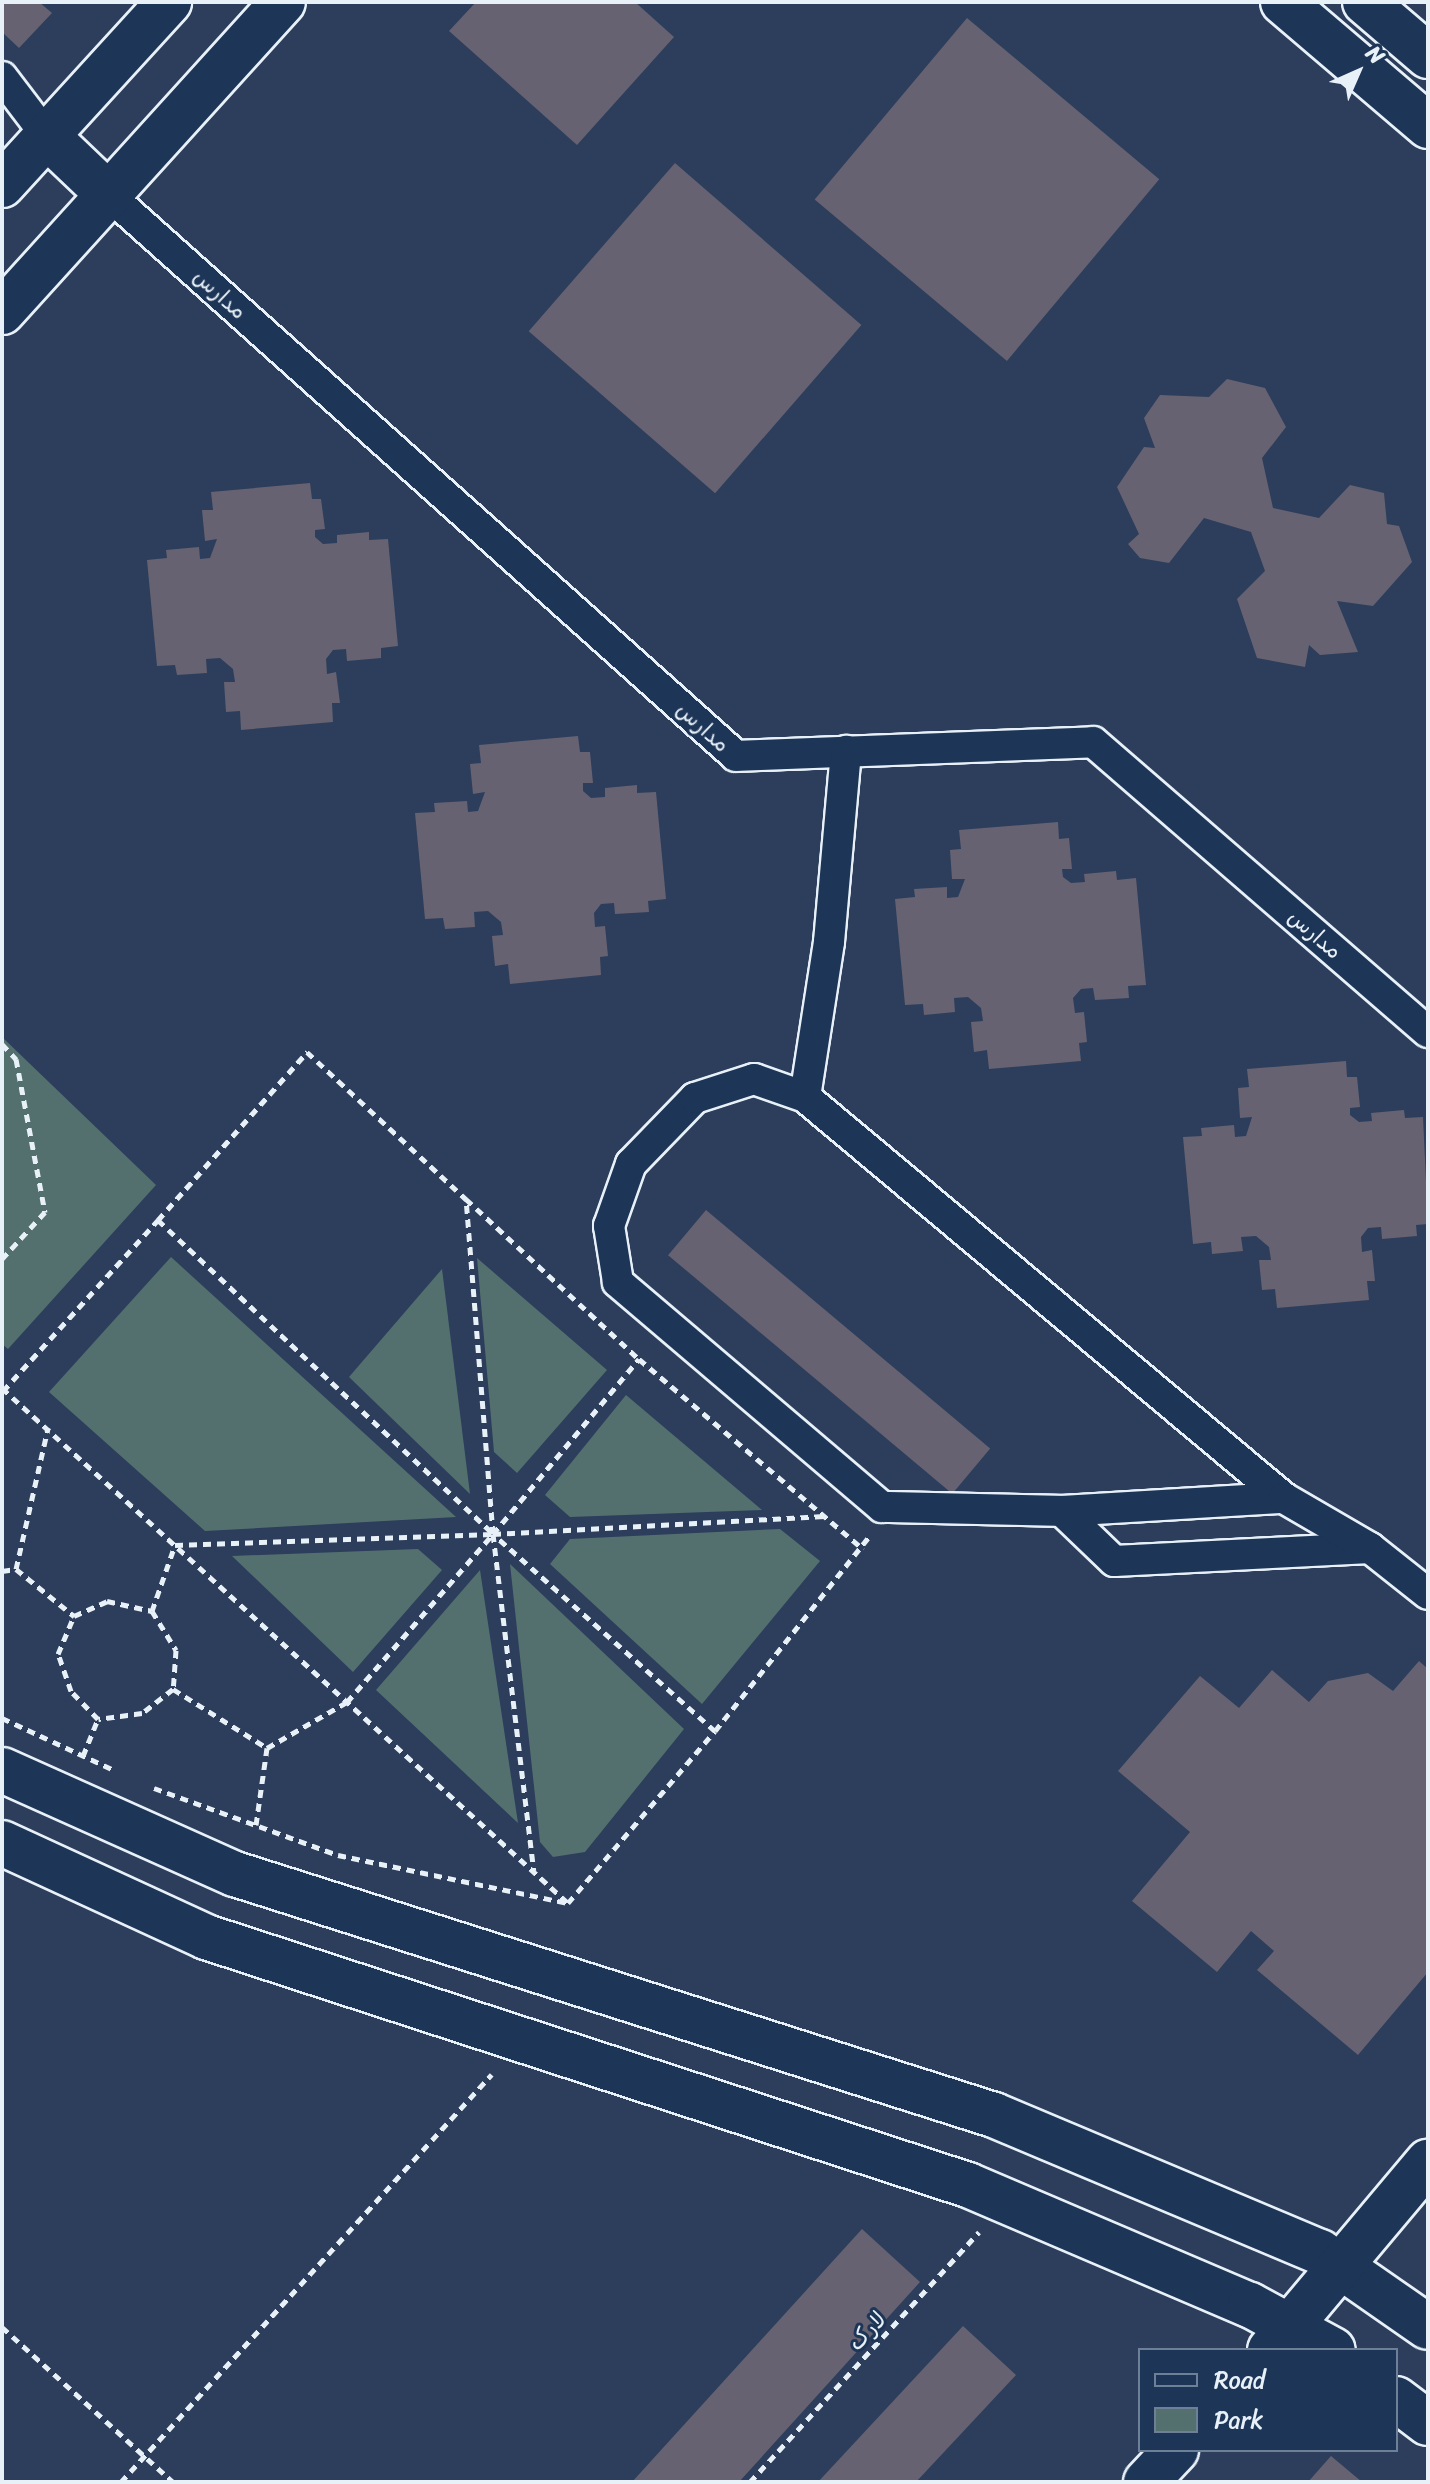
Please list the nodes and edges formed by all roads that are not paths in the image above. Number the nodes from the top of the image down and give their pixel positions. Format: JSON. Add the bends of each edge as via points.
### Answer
{"nodes":[{"id":1,"x":169,"y":2,"type":"edge"},
{"id":2,"x":283,"y":2,"type":"edge"},
{"id":3,"x":1283,"y":2,"type":"edge"},
{"id":4,"x":1365,"y":2,"type":"edge"},
{"id":5,"x":1428,"y":56,"type":"edge"},
{"id":6,"x":2,"y":77,"type":"edge"},
{"id":7,"x":1428,"y":126,"type":"edge"},
{"id":8,"x":47,"y":136,"type":"junction"},
{"id":9,"x":2,"y":185,"type":"edge"},
{"id":10,"x":109,"y":195,"type":"junction"},
{"id":11,"x":2,"y":312,"type":"edge"},
{"id":12,"x":846,"y":751,"type":"junction"},
{"id":13,"x":1428,"y":1032,"type":"edge"},
{"id":14,"x":805,"y":1097,"type":"junction"},
{"id":15,"x":1284,"y":1498,"type":"junction"},
{"id":16,"x":1062,"y":1511,"type":"junction"},
{"id":17,"x":1370,"y":1548,"type":"junction"},
{"id":18,"x":1428,"y":1594,"type":"edge"},
{"id":19,"x":2,"y":1770,"type":"edge"},
{"id":20,"x":2,"y":1843,"type":"edge"},
{"id":21,"x":1428,"y":2162,"type":"edge"},
{"id":22,"x":1339,"y":2264,"type":"junction"},
{"id":23,"x":1428,"y":2327,"type":"edge"},
{"id":24,"x":1281,"y":2339,"type":"edge"},
{"id":25,"x":1324,"y":2348,"type":"edge"},
{"id":26,"x":1398,"y":2400,"type":"edge"},
{"id":27,"x":1428,"y":2423,"type":"edge"},
{"id":28,"x":1174,"y":2452,"type":"edge"},
{"id":29,"x":1146,"y":2482,"type":"edge"}],
"edges":[{"from":1,"to":8,"type":"street"},
{"from":2,"to":10,"type":"street"},
{"from":3,"to":7,"type":"street"},
{"from":4,"to":5,"type":"street"},
{"from":6,"to":8,"type":"street"},
{"from":8,"to":9,"type":"street"},
{"from":8,"to":10,"type":"street"},
{"from":10,"to":11,"type":"street"},
{"from":10,"to":12,"type":"street","name":"مدارس","via":[[736,756]]},
{"from":12,"to":13,"type":"street","name":"مدارس","via":[[1093,742]]},
{"from":12,"to":14,"type":"street","via":[[829,942]]},
{"from":14,"to":15,"type":"street"},
{"from":14,"to":16,"type":"street","via":[[754,1079],[695,1098],[631,1164],[609,1226],[618,1282],[882,1507]]},
{"from":15,"to":16,"type":"street"},
{"from":15,"to":17,"type":"street"},
{"from":16,"to":17,"type":"street","via":[[1114,1561]]},
{"from":17,"to":18,"type":"street"},
{"from":19,"to":22,"type":"street","via":[[235,1874],[994,2115]]},
{"from":20,"to":24,"type":"street","via":[[206,1937],[1008,2201],[1250,2305]]},
{"from":21,"to":22,"type":"street"},
{"from":22,"to":23,"type":"street"},
{"from":22,"to":24,"type":"street"},
{"from":24,"to":25,"type":"street"},
{"from":26,"to":27,"type":"street"},
{"from":28,"to":29,"type":"street"}]}
